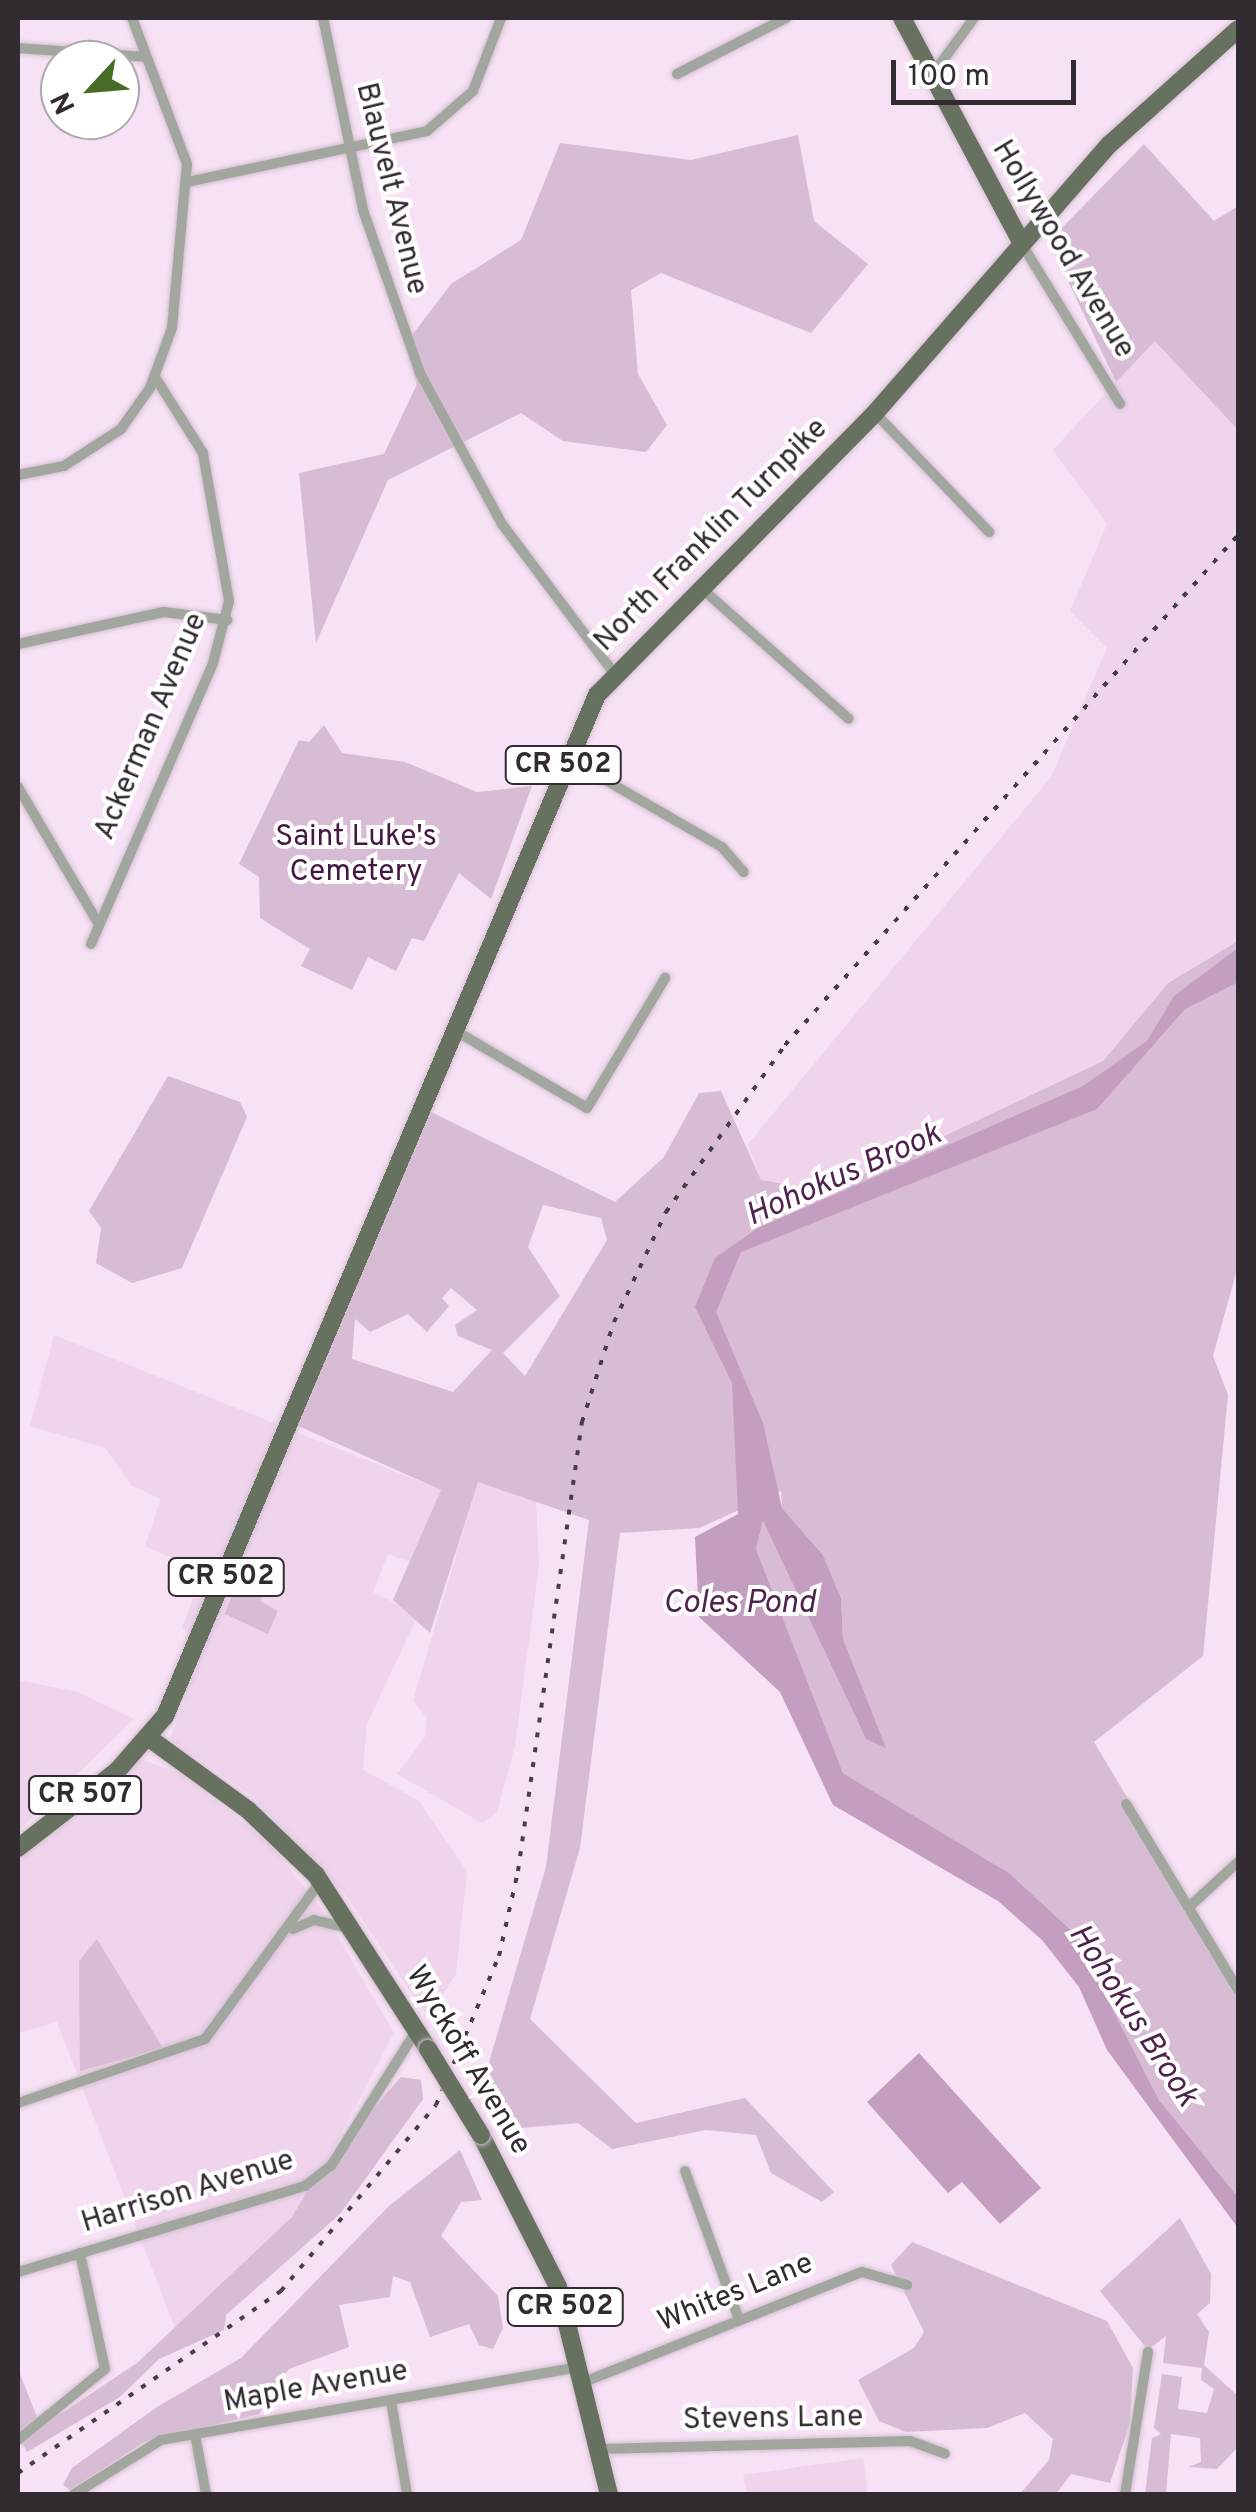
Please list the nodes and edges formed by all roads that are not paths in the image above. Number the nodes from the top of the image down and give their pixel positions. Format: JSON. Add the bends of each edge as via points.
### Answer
{"nodes":[{"id":1,"x":132,"y":18,"type":"edge"},
{"id":2,"x":323,"y":18,"type":"edge"},
{"id":3,"x":500,"y":18,"type":"edge"},
{"id":4,"x":786,"y":18,"type":"edge"},
{"id":5,"x":902,"y":18,"type":"edge"},
{"id":6,"x":974,"y":18,"type":"edge"},
{"id":7,"x":1238,"y":29,"type":"edge"},
{"id":8,"x":18,"y":48,"type":"edge"},
{"id":9,"x":146,"y":56,"type":"junction"},
{"id":10,"x":677,"y":74,"type":"dead end"},
{"id":11,"x":932,"y":75,"type":"junction"},
{"id":12,"x":352,"y":154,"type":"junction"},
{"id":13,"x":187,"y":182,"type":"junction"},
{"id":14,"x":1020,"y":242,"type":"junction"},
{"id":15,"x":155,"y":377,"type":"junction"},
{"id":16,"x":1120,"y":404,"type":"dead end"},
{"id":17,"x":875,"y":413,"type":"junction"},
{"id":18,"x":18,"y":475,"type":"edge"},
{"id":19,"x":990,"y":532,"type":"dead end"},
{"id":20,"x":698,"y":586,"type":"junction"},
{"id":21,"x":227,"y":620,"type":"junction"},
{"id":22,"x":18,"y":644,"type":"edge"},
{"id":23,"x":613,"y":672,"type":"junction"},
{"id":24,"x":849,"y":719,"type":"dead end"},
{"id":25,"x":566,"y":758,"type":"junction"},
{"id":26,"x":18,"y":787,"type":"edge"},
{"id":27,"x":744,"y":872,"type":"dead end"},
{"id":28,"x":96,"y":921,"type":"junction"},
{"id":29,"x":91,"y":944,"type":"dead end"},
{"id":30,"x":665,"y":978,"type":"dead end"},
{"id":31,"x":453,"y":1030,"type":"junction"},
{"id":32,"x":149,"y":1738,"type":"junction"},
{"id":33,"x":1126,"y":1804,"type":"dead end"},
{"id":34,"x":18,"y":1848,"type":"edge"},
{"id":35,"x":1238,"y":1862,"type":"edge"},
{"id":36,"x":320,"y":1881,"type":"junction"},
{"id":37,"x":1189,"y":1907,"type":"junction"},
{"id":38,"x":354,"y":1930,"type":"junction"},
{"id":39,"x":288,"y":1932,"type":"junction"},
{"id":40,"x":1238,"y":1990,"type":"edge"},
{"id":41,"x":416,"y":2030,"type":"junction"},
{"id":42,"x":18,"y":2103,"type":"edge"},
{"id":43,"x":685,"y":2172,"type":"dead end"},
{"id":44,"x":80,"y":2253,"type":"junction"},
{"id":45,"x":18,"y":2272,"type":"edge"},
{"id":46,"x":907,"y":2284,"type":"dead end"},
{"id":47,"x":740,"y":2319,"type":"junction"},
{"id":48,"x":1148,"y":2352,"type":"dead end"},
{"id":49,"x":582,"y":2375,"type":"junction"},
{"id":50,"x":391,"y":2401,"type":"junction"},
{"id":51,"x":195,"y":2434,"type":"junction"},
{"id":52,"x":18,"y":2440,"type":"edge"},
{"id":53,"x":600,"y":2449,"type":"junction"},
{"id":54,"x":945,"y":2454,"type":"dead end"},
{"id":55,"x":74,"y":2494,"type":"edge"},
{"id":56,"x":206,"y":2494,"type":"edge"},
{"id":57,"x":407,"y":2494,"type":"edge"},
{"id":58,"x":610,"y":2494,"type":"edge"},
{"id":59,"x":1124,"y":2494,"type":"edge"}],
"edges":[{"from":1,"to":9,"type":"street"},
{"from":2,"to":12,"type":"street","name":"Blauvelt Avenue"},
{"from":3,"to":12,"type":"street","via":[[483,74],[460,107],[428,131]]},
{"from":4,"to":10,"type":"street"},
{"from":5,"to":11,"type":"main road","name":"Hollywood Avenue"},
{"from":6,"to":11,"type":"street"},
{"from":7,"to":14,"type":"main road","name":"North Franklin Turnpike","via":[[1123,132]]},
{"from":8,"to":9,"type":"street"},
{"from":9,"to":13,"type":"street","via":[[184,148]]},
{"from":11,"to":14,"type":"main road","name":"Hollywood Avenue"},
{"from":12,"to":13,"type":"street"},
{"from":12,"to":23,"type":"street","name":"Blauvelt Avenue","via":[[380,265],[445,424],[502,524]]},
{"from":13,"to":15,"type":"street","via":[[172,328]]},
{"from":14,"to":16,"type":"street","name":"Hollywood Avenue"},
{"from":14,"to":17,"type":"main road","name":"North Franklin Turnpike","number":"CR 502"},
{"from":15,"to":18,"type":"street","via":[[103,445]]},
{"from":15,"to":21,"type":"street","name":"Ackerman Avenue","via":[[190,424],[212,482]]},
{"from":17,"to":19,"type":"street"},
{"from":17,"to":20,"type":"main road","name":"North Franklin Turnpike","number":"CR 502"},
{"from":20,"to":23,"type":"main road","name":"North Franklin Turnpike","number":"CR 502"},
{"from":20,"to":24,"type":"street"},
{"from":21,"to":22,"type":"street","via":[[164,612]]},
{"from":21,"to":28,"type":"street","name":"Ackerman Avenue"},
{"from":23,"to":25,"type":"main road","name":"North Franklin Turnpike","number":"CR 502"},
{"from":25,"to":27,"type":"street","via":[[722,847]]},
{"from":25,"to":31,"type":"main road","name":"North Franklin Turnpike","number":"CR 502"},
{"from":26,"to":28,"type":"street"},
{"from":28,"to":29,"type":"street","name":"Ackerman Avenue"},
{"from":30,"to":31,"type":"street","via":[[587,1108]]},
{"from":31,"to":32,"type":"main road","name":"North Franklin Turnpike","number":"CR 502","via":[[295,1412]]},
{"from":32,"to":34,"type":"main road","number":"CR 507"},
{"from":32,"to":36,"type":"main road","name":"Wyckoff Avenue","number":"CR 502","via":[[248,1810]]},
{"from":33,"to":37,"type":"street"},
{"from":35,"to":37,"type":"street"},
{"from":36,"to":38,"type":"main road","name":"Wyckoff Avenue","number":"CR 502"},
{"from":36,"to":39,"type":"street"},
{"from":37,"to":40,"type":"street"},
{"from":38,"to":39,"type":"street","via":[[314,1920]]},
{"from":38,"to":41,"type":"main road","name":"Wyckoff Avenue","number":"CR 502"},
{"from":39,"to":42,"type":"street","via":[[226,2020],[191,2048]]},
{"from":41,"to":44,"type":"street","name":"Harrison Avenue","via":[[320,2176]]},
{"from":41,"to":49,"type":"main road","name":"Wyckoff Avenue","number":"CR 502","bridge":true,"via":[[545,2253]]},
{"from":43,"to":47,"type":"street"},
{"from":44,"to":45,"type":"street","name":"Harrison Avenue"},
{"from":44,"to":52,"type":"street","via":[[105,2369]]},
{"from":46,"to":47,"type":"street","name":"Whites Lane","via":[[862,2272]]},
{"from":47,"to":49,"type":"street","name":"Whites Lane"},
{"from":48,"to":59,"type":"street"},
{"from":49,"to":50,"type":"street","name":"Maple Avenue"},
{"from":49,"to":53,"type":"main road","name":"Wyckoff Avenue","number":"CR 502"},
{"from":50,"to":51,"type":"street","name":"Maple Avenue"},
{"from":50,"to":57,"type":"street"},
{"from":51,"to":55,"type":"street","name":"Maple Avenue","via":[[147,2446]]},
{"from":51,"to":56,"type":"street"},
{"from":53,"to":54,"type":"street","name":"Stevens Lane","via":[[910,2441]]},
{"from":53,"to":58,"type":"main road","name":"Wyckoff Avenue","number":"CR 502"}]}
